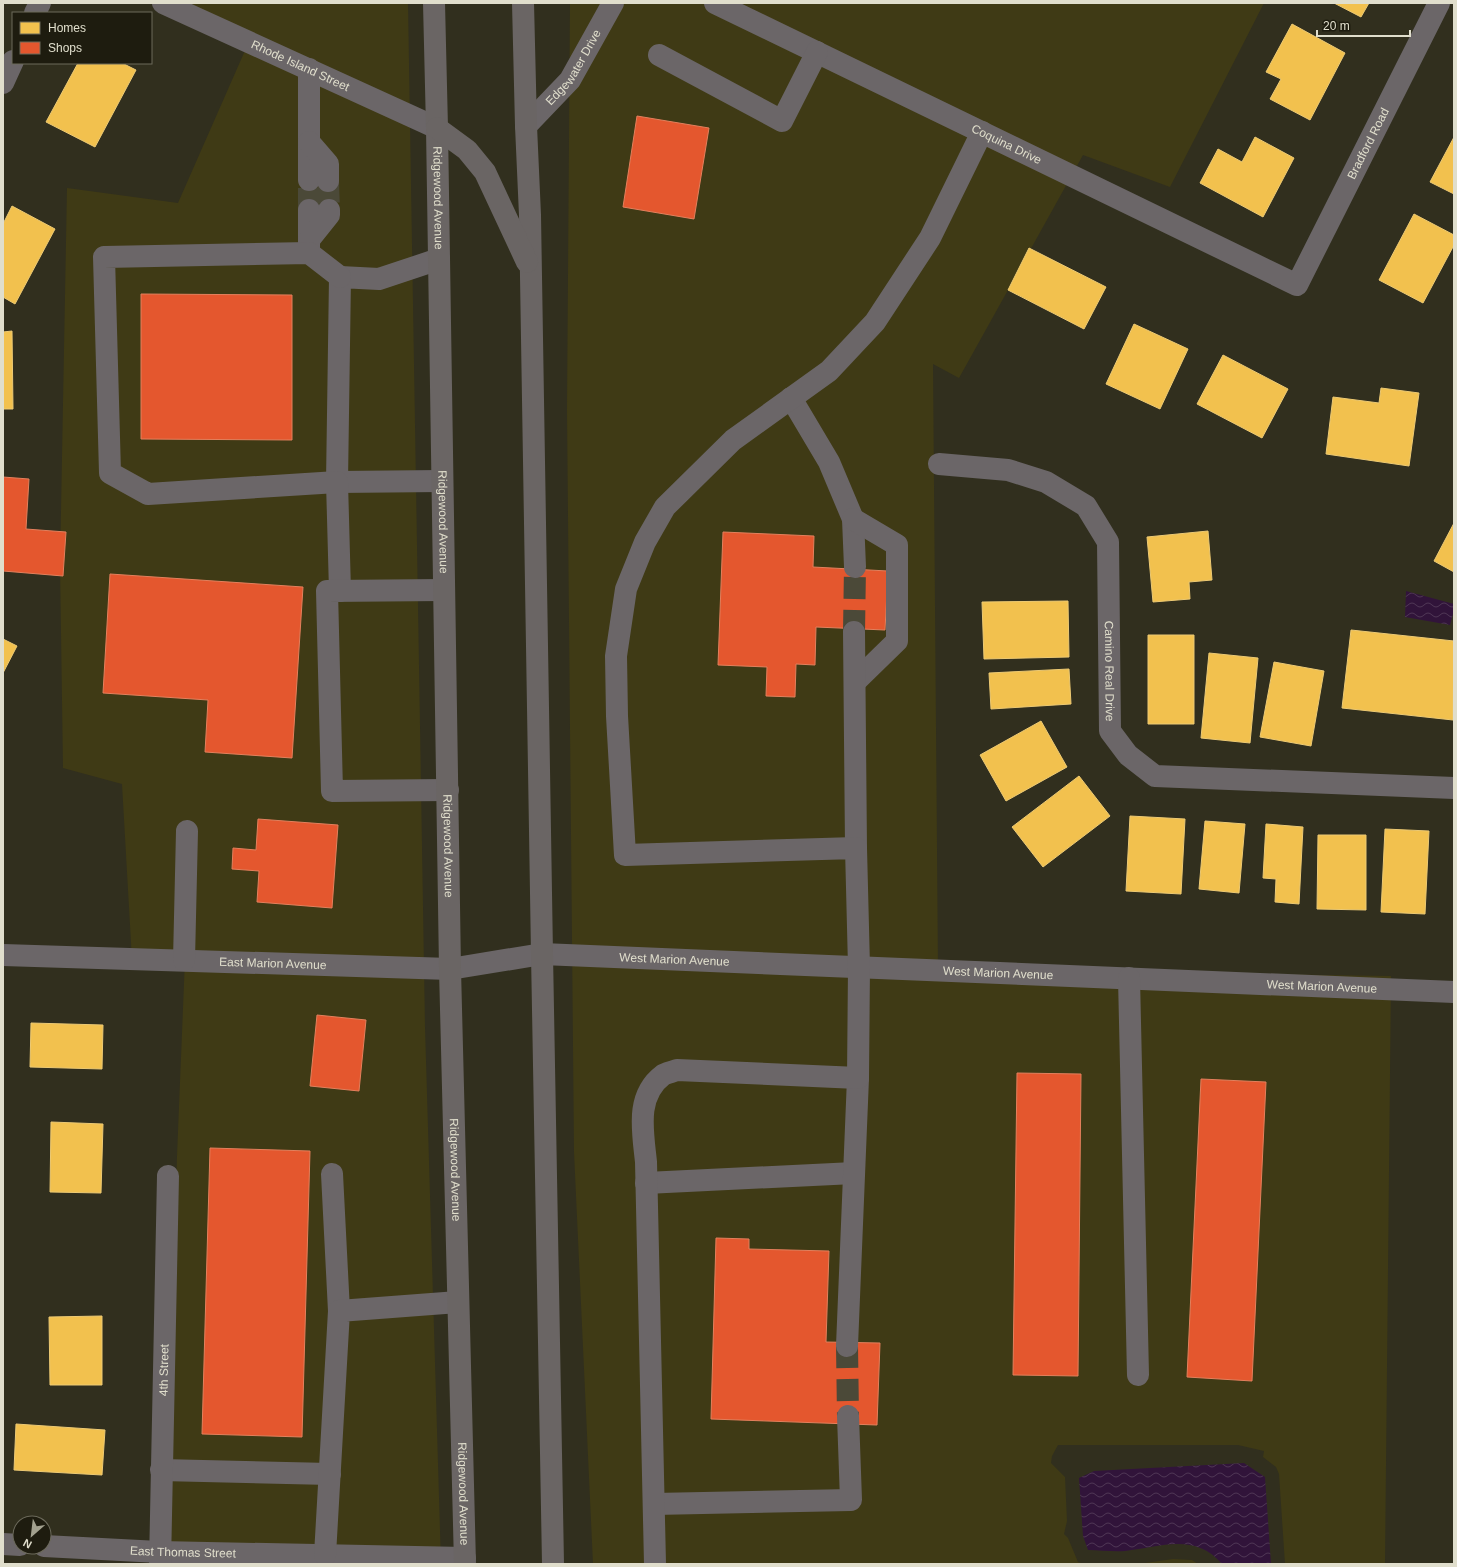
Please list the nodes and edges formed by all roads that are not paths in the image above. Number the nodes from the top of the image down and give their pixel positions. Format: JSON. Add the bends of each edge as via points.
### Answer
{"nodes":[{"id":1,"x":40,"y":3,"type":"edge"},
{"id":2,"x":434,"y":3,"type":"edge"},
{"id":3,"x":524,"y":3,"type":"edge"},
{"id":4,"x":613,"y":3,"type":"edge"},
{"id":5,"x":715,"y":3,"type":"edge"},
{"id":6,"x":1439,"y":3,"type":"edge"},
{"id":7,"x":170,"y":4,"type":"edge"},
{"id":8,"x":36,"y":12,"type":"edge"},
{"id":9,"x":817,"y":52,"type":"junction"},
{"id":10,"x":659,"y":55,"type":"dead end"},
{"id":11,"x":12,"y":63,"type":"edge"},
{"id":12,"x":309,"y":69,"type":"junction"},
{"id":13,"x":3,"y":83,"type":"edge"},
{"id":14,"x":526,"y":126,"type":"junction"},
{"id":15,"x":438,"y":128,"type":"junction"},
{"id":16,"x":982,"y":132,"type":"junction"},
{"id":17,"x":319,"y":180,"type":"tunnel mouth"},
{"id":18,"x":319,"y":210,"type":"tunnel mouth"},
{"id":19,"x":309,"y":247,"type":"junction"},
{"id":20,"x":439,"y":259,"type":"junction"},
{"id":21,"x":530,"y":268,"type":"junction"},
{"id":22,"x":340,"y":277,"type":"junction"},
{"id":23,"x":1298,"y":285,"type":"joint"},
{"id":24,"x":791,"y":398,"type":"junction"},
{"id":25,"x":940,"y":464,"type":"dead end"},
{"id":26,"x":442,"y":481,"type":"junction"},
{"id":27,"x":337,"y":482,"type":"junction"},
{"id":28,"x":853,"y":519,"type":"junction"},
{"id":29,"x":855,"y":567,"type":"tunnel mouth"},
{"id":30,"x":444,"y":590,"type":"junction"},
{"id":31,"x":340,"y":592,"type":"junction"},
{"id":32,"x":854,"y":632,"type":"tunnel mouth"},
{"id":33,"x":855,"y":682,"type":"junction"},
{"id":34,"x":1454,"y":788,"type":"edge"},
{"id":35,"x":448,"y":790,"type":"junction"},
{"id":36,"x":186,"y":832,"type":"dead end"},
{"id":37,"x":856,"y":848,"type":"junction"},
{"id":38,"x":542,"y":954,"type":"junction"},
{"id":39,"x":3,"y":955,"type":"edge"},
{"id":40,"x":184,"y":960,"type":"junction"},
{"id":41,"x":859,"y":967,"type":"junction"},
{"id":42,"x":450,"y":969,"type":"junction"},
{"id":43,"x":1129,"y":978,"type":"junction"},
{"id":44,"x":1454,"y":992,"type":"edge"},
{"id":45,"x":858,"y":1078,"type":"junction"},
{"id":46,"x":854,"y":1173,"type":"junction"},
{"id":47,"x":332,"y":1174,"type":"dead end"},
{"id":48,"x":168,"y":1176,"type":"dead end"},
{"id":49,"x":646,"y":1183,"type":"junction"},
{"id":50,"x":458,"y":1302,"type":"junction"},
{"id":51,"x":339,"y":1311,"type":"junction"},
{"id":52,"x":847,"y":1346,"type":"tunnel mouth"},
{"id":53,"x":1138,"y":1375,"type":"dead end"},
{"id":54,"x":848,"y":1416,"type":"tunnel mouth"},
{"id":55,"x":161,"y":1470,"type":"junction"},
{"id":56,"x":330,"y":1474,"type":"junction"},
{"id":57,"x":654,"y":1504,"type":"junction"},
{"id":58,"x":52,"y":1547,"type":"edge"},
{"id":59,"x":325,"y":1555,"type":"junction"},
{"id":60,"x":160,"y":1558,"type":"edge"},
{"id":61,"x":245,"y":1559,"type":"edge"},
{"id":62,"x":465,"y":1561,"type":"edge"},
{"id":63,"x":553,"y":1564,"type":"edge"},
{"id":64,"x":655,"y":1564,"type":"edge"}],
"edges":[{"from":1,"to":8,"type":"street"},
{"from":2,"to":15,"type":"main road","name":"Ridgewood Avenue"},
{"from":3,"to":14,"type":"main road","name":"Ridgewood Avenue"},
{"from":4,"to":14,"type":"street","name":"Edgewater Drive","via":[[570,80]]},
{"from":5,"to":9,"type":"street","name":"Coquina Drive"},
{"from":6,"to":23,"type":"street","name":"Bradford Road"},
{"from":7,"to":12,"type":"street","name":"Rhode Island Street"},
{"from":9,"to":10,"type":"street","via":[[782,121]]},
{"from":9,"to":16,"type":"street","name":"Coquina Drive"},
{"from":11,"to":13,"type":"street"},
{"from":12,"to":15,"type":"street","name":"Rhode Island Street"},
{"from":12,"to":17,"type":"street","via":[[309,142],[328,164]]},
{"from":14,"to":21,"type":"main road","name":"Ridgewood Avenue"},
{"from":15,"to":20,"type":"main road","name":"Ridgewood Avenue"},
{"from":15,"to":21,"type":"main road","name":"Ridgewood Avenue","via":[[467,150],[485,172]]},
{"from":16,"to":23,"type":"street","name":"Coquina Drive"},
{"from":16,"to":24,"type":"street","via":[[930,238],[875,322],[829,371]]},
{"from":18,"to":19,"type":"street"},
{"from":19,"to":22,"type":"street"},
{"from":19,"to":27,"type":"street","via":[[104,257],[110,473],[148,494]]},
{"from":20,"to":22,"type":"street","via":[[379,279]]},
{"from":20,"to":26,"type":"main road","name":"Ridgewood Avenue"},
{"from":21,"to":38,"type":"main road","name":"Ridgewood Avenue"},
{"from":22,"to":27,"type":"street"},
{"from":24,"to":28,"type":"street","via":[[829,462]]},
{"from":24,"to":37,"type":"street","via":[[733,440],[665,507],[645,542],[626,589],[616,656],[625,855]]},
{"from":25,"to":34,"type":"street","name":"Camino Real Drive","via":[[1008,470],[1046,482],[1086,506],[1108,542],[1110,730],[1128,755],[1155,776]]},
{"from":26,"to":27,"type":"street"},
{"from":26,"to":30,"type":"main road","name":"Ridgewood Avenue"},
{"from":27,"to":31,"type":"street"},
{"from":28,"to":29,"type":"street"},
{"from":28,"to":33,"type":"street","via":[[897,545],[897,641]]},
{"from":30,"to":31,"type":"street"},
{"from":30,"to":35,"type":"main road","name":"Ridgewood Avenue"},
{"from":31,"to":35,"type":"street","via":[[327,591],[332,790]]},
{"from":32,"to":33,"type":"street"},
{"from":33,"to":37,"type":"street"},
{"from":35,"to":42,"type":"main road","name":"Ridgewood Avenue"},
{"from":36,"to":40,"type":"street"},
{"from":37,"to":41,"type":"street"},
{"from":38,"to":41,"type":"street","name":"West Marion Avenue"},
{"from":38,"to":42,"type":"street","name":"East Marion Avenue"},
{"from":38,"to":63,"type":"main road","name":"Ridgewood Avenue"},
{"from":39,"to":40,"type":"street","name":"East Marion Avenue"},
{"from":40,"to":42,"type":"street","name":"East Marion Avenue"},
{"from":41,"to":43,"type":"street","name":"West Marion Avenue"},
{"from":41,"to":45,"type":"street"},
{"from":42,"to":50,"type":"main road","name":"Ridgewood Avenue"},
{"from":43,"to":44,"type":"street","name":"West Marion Avenue"},
{"from":43,"to":53,"type":"street"},
{"from":45,"to":46,"type":"street"},
{"from":45,"to":49,"type":"street","via":[[677,1070],[663,1074],[651,1087],[643,1104]]},
{"from":46,"to":49,"type":"street"},
{"from":46,"to":52,"type":"street"},
{"from":47,"to":51,"type":"street"},
{"from":48,"to":55,"type":"street","name":"4th Street"},
{"from":49,"to":57,"type":"street"},
{"from":50,"to":51,"type":"street"},
{"from":50,"to":62,"type":"main road","name":"Ridgewood Avenue"},
{"from":51,"to":56,"type":"street"},
{"from":54,"to":57,"type":"street","via":[[851,1500]]},
{"from":55,"to":56,"type":"street"},
{"from":55,"to":60,"type":"street","name":"4th Street"},
{"from":56,"to":59,"type":"street"},
{"from":57,"to":64,"type":"street"},
{"from":58,"to":60,"type":"street","name":"East Thomas Street"},
{"from":59,"to":61,"type":"street","name":"East Thomas Street"},
{"from":59,"to":62,"type":"street","name":"East Thomas Street"},
{"from":60,"to":61,"type":"street","name":"East Thomas Street"}]}
